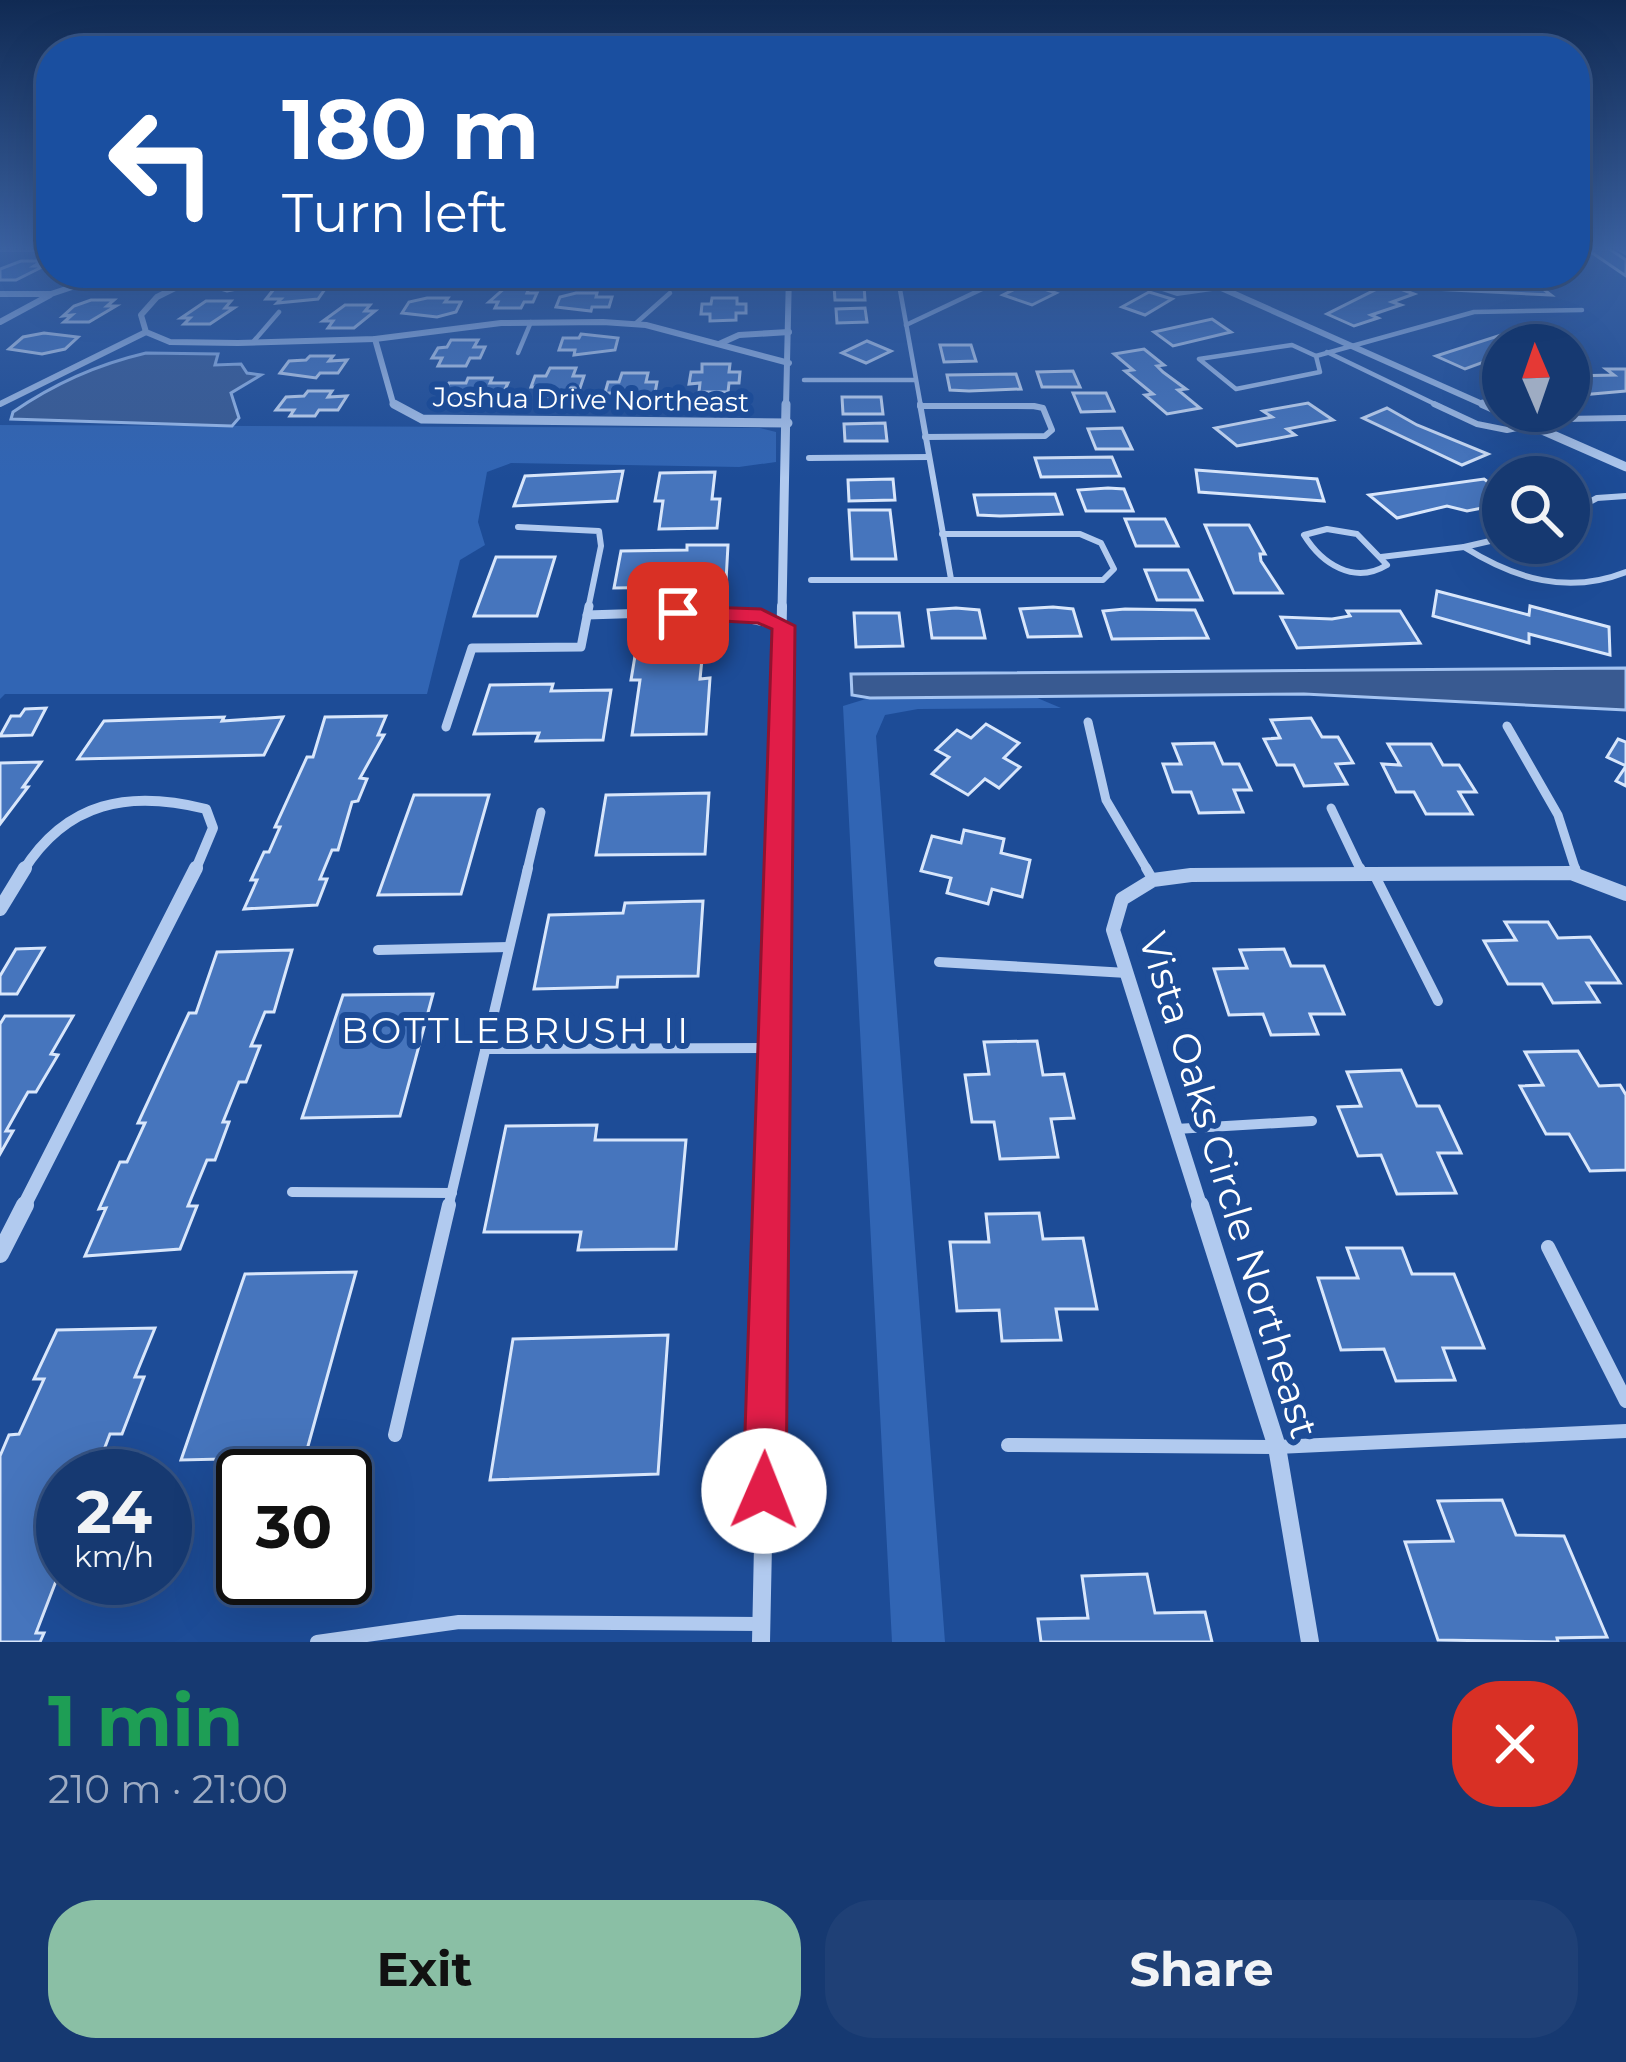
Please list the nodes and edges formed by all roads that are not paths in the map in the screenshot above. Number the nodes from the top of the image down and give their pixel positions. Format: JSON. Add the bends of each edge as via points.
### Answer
{"nodes":[{"id":1,"x":144,"y":325,"type":"edge"},
{"id":2,"x":268,"y":325,"type":"edge"},
{"id":3,"x":507,"y":325,"type":"edge"},
{"id":4,"x":530,"y":325,"type":"edge"},
{"id":5,"x":638,"y":325,"type":"edge"},
{"id":6,"x":789,"y":325,"type":"edge"},
{"id":7,"x":906,"y":325,"type":"edge"},
{"id":8,"x":1303,"y":325,"type":"edge"},
{"id":9,"x":1428,"y":325,"type":"edge"},
{"id":10,"x":146,"y":332,"type":"junction"},
{"id":11,"x":789,"y":332,"type":"junction"},
{"id":12,"x":375,"y":339,"type":"junction"},
{"id":13,"x":253,"y":343,"type":"junction"},
{"id":14,"x":718,"y":344,"type":"junction"},
{"id":15,"x":1351,"y":346,"type":"junction"},
{"id":16,"x":1327,"y":352,"type":"junction"},
{"id":17,"x":518,"y":353,"type":"dead end"},
{"id":18,"x":1316,"y":356,"type":"junction"},
{"id":19,"x":789,"y":363,"type":"junction"},
{"id":20,"x":804,"y":380,"type":"dead end"},
{"id":21,"x":915,"y":380,"type":"junction"},
{"id":22,"x":1482,"y":403,"type":"edge"},
{"id":23,"x":0,"y":404,"type":"edge"},
{"id":24,"x":920,"y":406,"type":"junction"},
{"id":25,"x":1626,"y":418,"type":"edge"},
{"id":26,"x":1590,"y":421,"type":"edge"},
{"id":27,"x":788,"y":423,"type":"junction"},
{"id":28,"x":1482,"y":425,"type":"edge"},
{"id":29,"x":1547,"y":432,"type":"edge"},
{"id":30,"x":925,"y":437,"type":"junction"},
{"id":31,"x":929,"y":457,"type":"junction"},
{"id":32,"x":809,"y":458,"type":"dead end"},
{"id":33,"x":1626,"y":467,"type":"edge"},
{"id":34,"x":1626,"y":496,"type":"edge"},
{"id":35,"x":1590,"y":502,"type":"edge"},
{"id":36,"x":518,"y":526,"type":"dead end"},
{"id":37,"x":942,"y":534,"type":"junction"},
{"id":38,"x":1482,"y":543,"type":"edge"},
{"id":39,"x":1464,"y":547,"type":"junction"},
{"id":40,"x":1382,"y":556,"type":"junction"},
{"id":41,"x":1626,"y":572,"type":"edge"},
{"id":42,"x":951,"y":579,"type":"junction"},
{"id":43,"x":811,"y":580,"type":"dead end"},
{"id":44,"x":587,"y":615,"type":"junction"},
{"id":45,"x":784,"y":626,"type":"junction"},
{"id":46,"x":1088,"y":722,"type":"dead end"},
{"id":47,"x":1507,"y":727,"type":"dead end"},
{"id":48,"x":446,"y":728,"type":"dead end"},
{"id":49,"x":1331,"y":808,"type":"dead end"},
{"id":50,"x":541,"y":812,"type":"dead end"},
{"id":51,"x":1368,"y":874,"type":"junction"},
{"id":52,"x":1577,"y":874,"type":"junction"},
{"id":53,"x":1153,"y":880,"type":"junction"},
{"id":54,"x":1626,"y":894,"type":"edge"},
{"id":55,"x":0,"y":909,"type":"edge"},
{"id":56,"x":509,"y":947,"type":"junction"},
{"id":57,"x":378,"y":950,"type":"dead end"},
{"id":58,"x":939,"y":962,"type":"dead end"},
{"id":59,"x":1127,"y":973,"type":"junction"},
{"id":60,"x":1438,"y":1001,"type":"dead end"},
{"id":61,"x":775,"y":1048,"type":"junction"},
{"id":62,"x":485,"y":1049,"type":"junction"},
{"id":63,"x":1312,"y":1120,"type":"dead end"},
{"id":64,"x":1176,"y":1129,"type":"junction"},
{"id":65,"x":292,"y":1192,"type":"dead end"},
{"id":66,"x":452,"y":1193,"type":"junction"},
{"id":67,"x":1548,"y":1247,"type":"dead end"},
{"id":68,"x":0,"y":1254,"type":"edge"},
{"id":69,"x":1626,"y":1401,"type":"edge"},
{"id":70,"x":1626,"y":1431,"type":"edge"},
{"id":71,"x":395,"y":1435,"type":"dead end"},
{"id":72,"x":1008,"y":1444,"type":"dead end"},
{"id":73,"x":1276,"y":1447,"type":"junction"},
{"id":74,"x":761,"y":1633,"type":"edge"},
{"id":75,"x":317,"y":1642,"type":"edge"},
{"id":76,"x":1310,"y":1642,"type":"edge"}],
"edges":[{"from":1,"to":10,"type":"street"},
{"from":2,"to":13,"type":"lane"},
{"from":3,"to":12,"type":"street"},
{"from":4,"to":17,"type":"lane"},
{"from":5,"to":14,"type":"street"},
{"from":6,"to":11,"type":"street"},
{"from":7,"to":21,"type":"lane"},
{"from":8,"to":15,"type":"street"},
{"from":9,"to":15,"type":"lane"},
{"from":10,"to":13,"type":"street","via":[[170,342]]},
{"from":10,"to":23,"type":"street"},
{"from":11,"to":14,"type":"street"},
{"from":11,"to":19,"type":"street"},
{"from":12,"to":13,"type":"street"},
{"from":12,"to":27,"type":"street","name":"Joshua Drive Northeast","via":[[393,403],[422,419]]},
{"from":14,"to":19,"type":"street"},
{"from":15,"to":16,"type":"lane"},
{"from":15,"to":22,"type":"street"},
{"from":16,"to":18,"type":"lane"},
{"from":16,"to":28,"type":"lane"},
{"from":18,"to":18,"type":"lane","via":[[1292,346],[1199,359],[1236,388],[1320,372]]},
{"from":19,"to":27,"type":"street"},
{"from":20,"to":21,"type":"lane"},
{"from":21,"to":24,"type":"lane"},
{"from":24,"to":30,"type":"lane"},
{"from":24,"to":30,"type":"lane","via":[[1034,406],[1052,430]]},
{"from":25,"to":26,"type":"lane"},
{"from":27,"to":45,"type":"street"},
{"from":29,"to":33,"type":"street"},
{"from":30,"to":31,"type":"lane"},
{"from":31,"to":32,"type":"lane"},
{"from":31,"to":37,"type":"lane"},
{"from":34,"to":35,"type":"lane"},
{"from":36,"to":44,"type":"lane","via":[[599,531]]},
{"from":37,"to":42,"type":"lane"},
{"from":37,"to":42,"type":"lane","via":[[1080,534],[1101,542],[1114,569],[1103,580]]},
{"from":38,"to":39,"type":"lane"},
{"from":39,"to":40,"type":"lane"},
{"from":39,"to":41,"type":"lane","via":[[1520,577],[1570,585]]},
{"from":40,"to":40,"type":"lane","via":[[1357,531],[1304,535],[1332,571],[1381,570]]},
{"from":42,"to":43,"type":"lane"},
{"from":44,"to":45,"type":"lane","via":[[723,612]]},
{"from":44,"to":48,"type":"lane","via":[[581,647],[472,648]]},
{"from":45,"to":61,"type":"street"},
{"from":46,"to":53,"type":"lane","via":[[1106,800]]},
{"from":47,"to":52,"type":"lane","via":[[1558,815]]},
{"from":49,"to":51,"type":"lane"},
{"from":50,"to":56,"type":"lane"},
{"from":51,"to":52,"type":"street","name":"Vista Oaks Circle Northeast"},
{"from":51,"to":53,"type":"street","name":"Vista Oaks Circle Northeast"},
{"from":51,"to":60,"type":"lane"},
{"from":52,"to":54,"type":"street","name":"Vista Oaks Circle Northeast"},
{"from":53,"to":59,"type":"street","name":"Vista Oaks Circle Northeast","via":[[1122,899],[1113,930]]},
{"from":55,"to":68,"type":"street","via":[[62,823],[116,805],[206,808],[210,842]]},
{"from":56,"to":57,"type":"lane"},
{"from":56,"to":62,"type":"lane"},
{"from":58,"to":59,"type":"lane"},
{"from":59,"to":64,"type":"street","name":"Vista Oaks Circle Northeast"},
{"from":61,"to":62,"type":"lane"},
{"from":61,"to":74,"type":"street"},
{"from":62,"to":66,"type":"lane"},
{"from":63,"to":64,"type":"lane"},
{"from":64,"to":73,"type":"street","name":"Vista Oaks Circle Northeast"},
{"from":65,"to":66,"type":"lane"},
{"from":66,"to":71,"type":"lane"},
{"from":67,"to":69,"type":"lane"},
{"from":70,"to":73,"type":"lane"},
{"from":72,"to":73,"type":"lane"},
{"from":73,"to":76,"type":"street","name":"Vista Oaks Circle Northeast"},
{"from":74,"to":75,"type":"lane","via":[[459,1622]]}]}
